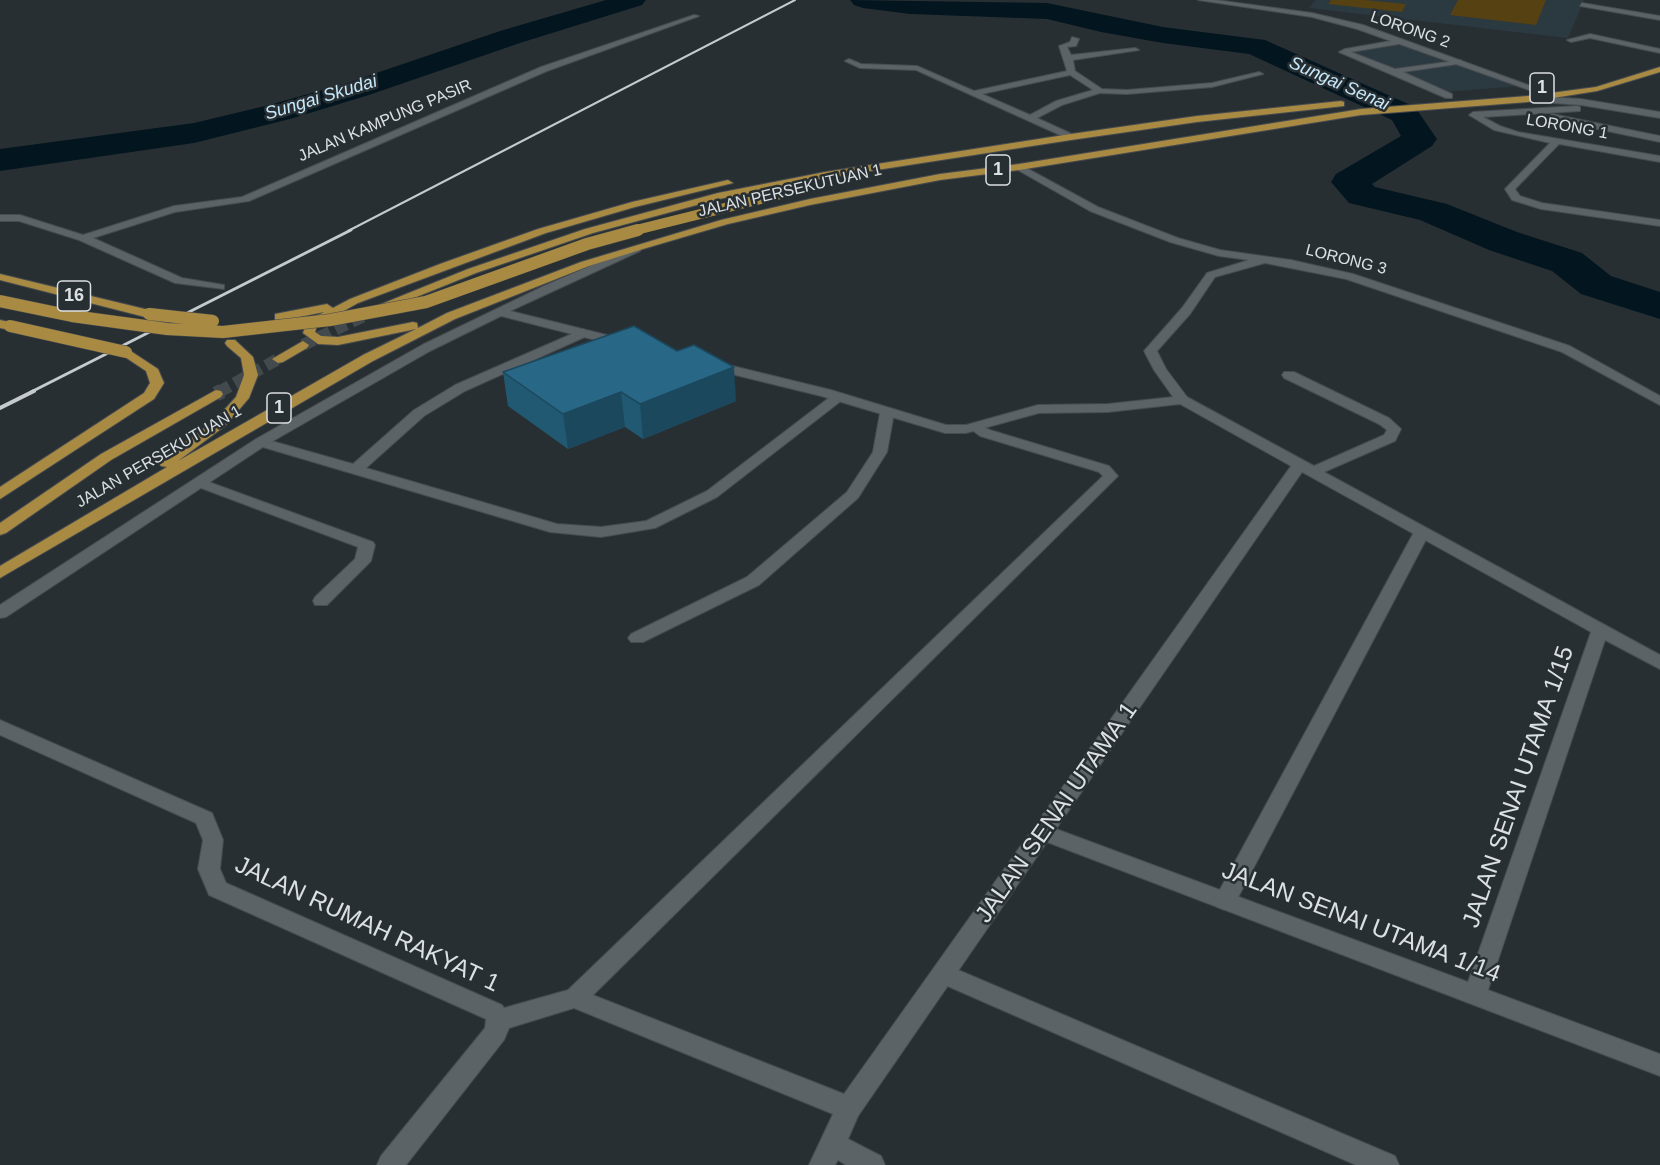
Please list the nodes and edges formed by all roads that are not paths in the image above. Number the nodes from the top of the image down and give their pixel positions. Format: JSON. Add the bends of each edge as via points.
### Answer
{"nodes":[{"id":1,"x":1201,"y":0,"type":"edge"},
{"id":2,"x":1278,"y":0,"type":"edge"},
{"id":3,"x":1582,"y":5,"type":"dead end"},
{"id":4,"x":1282,"y":11,"type":"junction"},
{"id":5,"x":696,"y":16,"type":"dead end"},
{"id":6,"x":1660,"y":18,"type":"edge"},
{"id":7,"x":1075,"y":39,"type":"dead end"},
{"id":8,"x":1571,"y":40,"type":"dead end"},
{"id":9,"x":1402,"y":41,"type":"junction"},
{"id":10,"x":1135,"y":50,"type":"dead end"},
{"id":11,"x":1660,"y":51,"type":"edge"},
{"id":12,"x":1069,"y":58,"type":"junction"},
{"id":13,"x":1660,"y":59,"type":"edge"},
{"id":14,"x":849,"y":61,"type":"dead end"},
{"id":15,"x":1458,"y":62,"type":"junction"},
{"id":16,"x":1660,"y":69,"type":"edge"},
{"id":17,"x":1391,"y":70,"type":"junction"},
{"id":18,"x":1071,"y":72,"type":"junction"},
{"id":19,"x":1259,"y":74,"type":"dead end"},
{"id":20,"x":1535,"y":89,"type":"junction"},
{"id":21,"x":1597,"y":89,"type":"junction"},
{"id":22,"x":1100,"y":91,"type":"junction"},
{"id":23,"x":974,"y":93,"type":"junction"},
{"id":24,"x":1449,"y":96,"type":"junction"},
{"id":25,"x":1528,"y":99,"type":"junction"},
{"id":26,"x":1423,"y":102,"type":"junction"},
{"id":27,"x":1604,"y":107,"type":"junction"},
{"id":28,"x":1361,"y":112,"type":"junction"},
{"id":29,"x":1534,"y":113,"type":"junction"},
{"id":30,"x":1660,"y":115,"type":"edge"},
{"id":31,"x":1031,"y":118,"type":"junction"},
{"id":32,"x":1071,"y":137,"type":"junction"},
{"id":33,"x":1660,"y":139,"type":"edge"},
{"id":34,"x":1557,"y":141,"type":"junction"},
{"id":35,"x":1037,"y":153,"type":"dead end"},
{"id":36,"x":1660,"y":159,"type":"edge"},
{"id":37,"x":1016,"y":162,"type":"junction"},
{"id":38,"x":872,"y":179,"type":"dead end"},
{"id":39,"x":813,"y":188,"type":"dead end"},
{"id":40,"x":0,"y":218,"type":"edge"},
{"id":41,"x":1660,"y":223,"type":"edge"},
{"id":42,"x":83,"y":238,"type":"junction"},
{"id":43,"x":639,"y":247,"type":"junction"},
{"id":44,"x":1266,"y":259,"type":"junction"},
{"id":45,"x":0,"y":277,"type":"edge"},
{"id":46,"x":220,"y":287,"type":"dead end"},
{"id":47,"x":0,"y":301,"type":"edge"},
{"id":48,"x":354,"y":301,"type":"junction"},
{"id":49,"x":385,"y":305,"type":"tunnel mouth"},
{"id":50,"x":499,"y":312,"type":"junction"},
{"id":51,"x":149,"y":314,"type":"junction"},
{"id":52,"x":451,"y":316,"type":"junction"},
{"id":53,"x":5,"y":325,"type":"edge"},
{"id":54,"x":583,"y":333,"type":"junction"},
{"id":55,"x":303,"y":345,"type":"tunnel mouth"},
{"id":56,"x":641,"y":347,"type":"edge"},
{"id":57,"x":278,"y":359,"type":"tunnel mouth"},
{"id":58,"x":699,"y":362,"type":"edge"},
{"id":59,"x":1289,"y":375,"type":"dead end"},
{"id":60,"x":216,"y":394,"type":"tunnel mouth"},
{"id":61,"x":839,"y":397,"type":"junction"},
{"id":62,"x":1182,"y":400,"type":"junction"},
{"id":63,"x":1660,"y":401,"type":"edge"},
{"id":64,"x":888,"y":413,"type":"junction"},
{"id":65,"x":975,"y":427,"type":"junction"},
{"id":66,"x":261,"y":442,"type":"junction"},
{"id":67,"x":1306,"y":468,"type":"junction"},
{"id":68,"x":355,"y":470,"type":"junction"},
{"id":69,"x":198,"y":482,"type":"junction"},
{"id":70,"x":0,"y":494,"type":"edge"},
{"id":71,"x":110,"y":506,"type":"junction"},
{"id":72,"x":0,"y":530,"type":"edge"},
{"id":73,"x":1422,"y":532,"type":"junction"},
{"id":74,"x":0,"y":573,"type":"edge"},
{"id":75,"x":321,"y":601,"type":"dead end"},
{"id":76,"x":0,"y":613,"type":"edge"},
{"id":77,"x":1600,"y":630,"type":"junction"},
{"id":78,"x":637,"y":638,"type":"dead end"},
{"id":79,"x":1660,"y":663,"type":"edge"},
{"id":80,"x":0,"y":728,"type":"edge"},
{"id":81,"x":1043,"y":832,"type":"junction"},
{"id":82,"x":1225,"y":901,"type":"junction"},
{"id":83,"x":944,"y":975,"type":"junction"},
{"id":84,"x":1475,"y":995,"type":"junction"},
{"id":85,"x":575,"y":998,"type":"junction"},
{"id":86,"x":499,"y":1020,"type":"junction"},
{"id":87,"x":1660,"y":1065,"type":"edge"},
{"id":88,"x":849,"y":1108,"type":"junction"},
{"id":89,"x":827,"y":1155,"type":"edge"},
{"id":90,"x":390,"y":1165,"type":"edge"},
{"id":91,"x":872,"y":1165,"type":"edge"},
{"id":92,"x":1386,"y":1165,"type":"edge"}],
"edges":[{"from":1,"to":4,"type":"street","name":"LORONG 2"},
{"from":2,"to":4,"type":"street"},
{"from":3,"to":6,"type":"street"},
{"from":4,"to":9,"type":"street","name":"LORONG 2","via":[[1312,15]]},
{"from":5,"to":42,"type":"street","name":"JALAN KAMPUNG PASIR","via":[[544,69],[245,199],[174,209]]},
{"from":7,"to":12,"type":"street","via":[[1073,44],[1063,46]]},
{"from":8,"to":11,"type":"street","via":[[1590,36]]},
{"from":9,"to":15,"type":"street","name":"LORONG 2"},
{"from":9,"to":17,"type":"street","via":[[1343,52]]},
{"from":10,"to":12,"type":"street"},
{"from":12,"to":18,"type":"street"},
{"from":13,"to":20,"type":"highway","name":"JALAN PERSEKUTUAN 1","number":"1","via":[[1587,82]]},
{"from":14,"to":23,"type":"street","via":[[860,66],[917,68]]},
{"from":15,"to":17,"type":"street"},
{"from":15,"to":20,"type":"street","name":"LORONG 2"},
{"from":16,"to":21,"type":"highway","name":"JALAN PERSEKUTUAN 1","number":"1"},
{"from":17,"to":24,"type":"street"},
{"from":18,"to":22,"type":"street"},
{"from":18,"to":23,"type":"street"},
{"from":19,"to":22,"type":"street","via":[[1230,83],[1182,89]]},
{"from":20,"to":24,"type":"highway","name":"JALAN PERSEKUTUAN 1","number":"1"},
{"from":21,"to":25,"type":"highway","name":"JALAN PERSEKUTUAN 1","number":"1"},
{"from":21,"to":27,"type":"street","via":[[1590,96]]},
{"from":22,"to":31,"type":"street","via":[[1059,103]]},
{"from":23,"to":31,"type":"street"},
{"from":24,"to":26,"type":"highway","name":"JALAN PERSEKUTUAN 1","number":"1"},
{"from":25,"to":26,"type":"highway","name":"JALAN PERSEKUTUAN 1","number":"1"},
{"from":25,"to":27,"type":"street"},
{"from":26,"to":28,"type":"highway","name":"JALAN PERSEKUTUAN 1","number":"1"},
{"from":26,"to":32,"type":"highway","name":"JALAN PERSEKUTUAN 1","number":"1","via":[[1346,104]]},
{"from":27,"to":29,"type":"street"},
{"from":27,"to":30,"type":"street"},
{"from":28,"to":35,"type":"highway","via":[[1285,114]]},
{"from":28,"to":37,"type":"highway","name":"JALAN PERSEKUTUAN 1","number":"1"},
{"from":29,"to":33,"type":"street"},
{"from":29,"to":34,"type":"street","name":"LORONG 1","via":[[1473,115],[1497,128]]},
{"from":31,"to":32,"type":"street"},
{"from":32,"to":48,"type":"highway","via":[[980,142],[808,167],[632,205],[542,231]]},
{"from":32,"to":49,"type":"highway","name":"JALAN PERSEKUTUAN 1","number":"1","via":[[825,175],[718,196],[589,231]]},
{"from":34,"to":36,"type":"street","name":"LORONG 1"},
{"from":34,"to":41,"type":"street","via":[[1510,189],[1516,198],[1541,206]]},
{"from":37,"to":38,"type":"highway"},
{"from":37,"to":43,"type":"highway","name":"JALAN PERSEKUTUAN 1","number":"1","via":[[810,202]]},
{"from":37,"to":44,"type":"street","name":"LORONG 3","via":[[1094,209],[1219,254]]},
{"from":39,"to":47,"type":"highway","bridge":true,"via":[[679,218],[587,244],[426,302],[330,320],[223,332],[167,329]]},
{"from":40,"to":42,"type":"street","via":[[20,218]]},
{"from":42,"to":46,"type":"street","via":[[179,281]]},
{"from":43,"to":50,"type":"street"},
{"from":43,"to":52,"type":"highway","name":"JALAN PERSEKUTUAN 1","number":"1"},
{"from":44,"to":62,"type":"street","via":[[1211,275],[1186,311],[1150,351]]},
{"from":44,"to":63,"type":"street","name":"LORONG 3","via":[[1349,276],[1566,349]]},
{"from":45,"to":51,"type":"highway","number":"16"},
{"from":48,"to":51,"type":"highway","bridge":true,"via":[[279,317],[215,321]]},
{"from":48,"to":52,"type":"highway","via":[[311,324],[309,333],[318,340],[338,341],[394,332]]},
{"from":50,"to":54,"type":"street"},
{"from":50,"to":66,"type":"street","via":[[426,348]]},
{"from":51,"to":71,"type":"highway","bridge":true,"via":[[231,343],[248,357],[251,375],[242,398],[220,423]]},
{"from":52,"to":71,"type":"highway","name":"JALAN PERSEKUTUAN 1","number":"1","via":[[368,358]]},
{"from":53,"to":70,"type":"highway","bridge":true,"via":[[126,352],[152,369],[157,383],[149,396]]},
{"from":54,"to":56,"type":"street"},
{"from":54,"to":68,"type":"street","via":[[460,388],[419,413]]},
{"from":55,"to":57,"type":"highway"},
{"from":58,"to":61,"type":"street"},
{"from":59,"to":67,"type":"street","via":[[1394,429],[1390,438]]},
{"from":60,"to":72,"type":"highway","name":"JALAN PERSEKUTUAN 1","via":[[106,458]]},
{"from":61,"to":64,"type":"street"},
{"from":61,"to":68,"type":"street","via":[[712,494],[650,525],[601,532],[556,529]]},
{"from":62,"to":65,"type":"street","via":[[1108,408],[1038,409]]},
{"from":62,"to":67,"type":"street"},
{"from":64,"to":65,"type":"street","via":[[945,429]]},
{"from":64,"to":78,"type":"street","via":[[880,452],[853,495],[753,581]]},
{"from":65,"to":85,"type":"street","via":[[1104,469],[1111,476]]},
{"from":66,"to":68,"type":"street"},
{"from":66,"to":69,"type":"street"},
{"from":67,"to":73,"type":"street"},
{"from":67,"to":81,"type":"street","name":"JALAN SENAI UTAMA 1"},
{"from":69,"to":75,"type":"street","via":[[367,545],[363,561]]},
{"from":69,"to":76,"type":"street"},
{"from":71,"to":74,"type":"highway","name":"JALAN PERSEKUTUAN 1","number":"1"},
{"from":73,"to":77,"type":"street"},
{"from":73,"to":82,"type":"street"},
{"from":77,"to":79,"type":"street"},
{"from":77,"to":84,"type":"street","name":"JALAN SENAI UTAMA 1/15"},
{"from":80,"to":86,"type":"street","name":"JALAN RUMAH RAKYAT 1","via":[[205,818],[213,840],[209,869],[217,889],[494,1012]]},
{"from":81,"to":82,"type":"street","name":"JALAN SENAI UTAMA 1/14"},
{"from":81,"to":83,"type":"street","name":"JALAN SENAI UTAMA 1"},
{"from":82,"to":84,"type":"street","name":"JALAN SENAI UTAMA 1/14"},
{"from":83,"to":88,"type":"street","name":"JALAN SENAI UTAMA 1"},
{"from":83,"to":92,"type":"street"},
{"from":84,"to":87,"type":"street","name":"JALAN SENAI UTAMA 1/14"},
{"from":85,"to":86,"type":"street"},
{"from":85,"to":88,"type":"street"},
{"from":86,"to":90,"type":"street","via":[[495,1033]]},
{"from":88,"to":89,"type":"street","name":"JALAN SENAI UTAMA 1"},
{"from":89,"to":91,"type":"street"}]}
